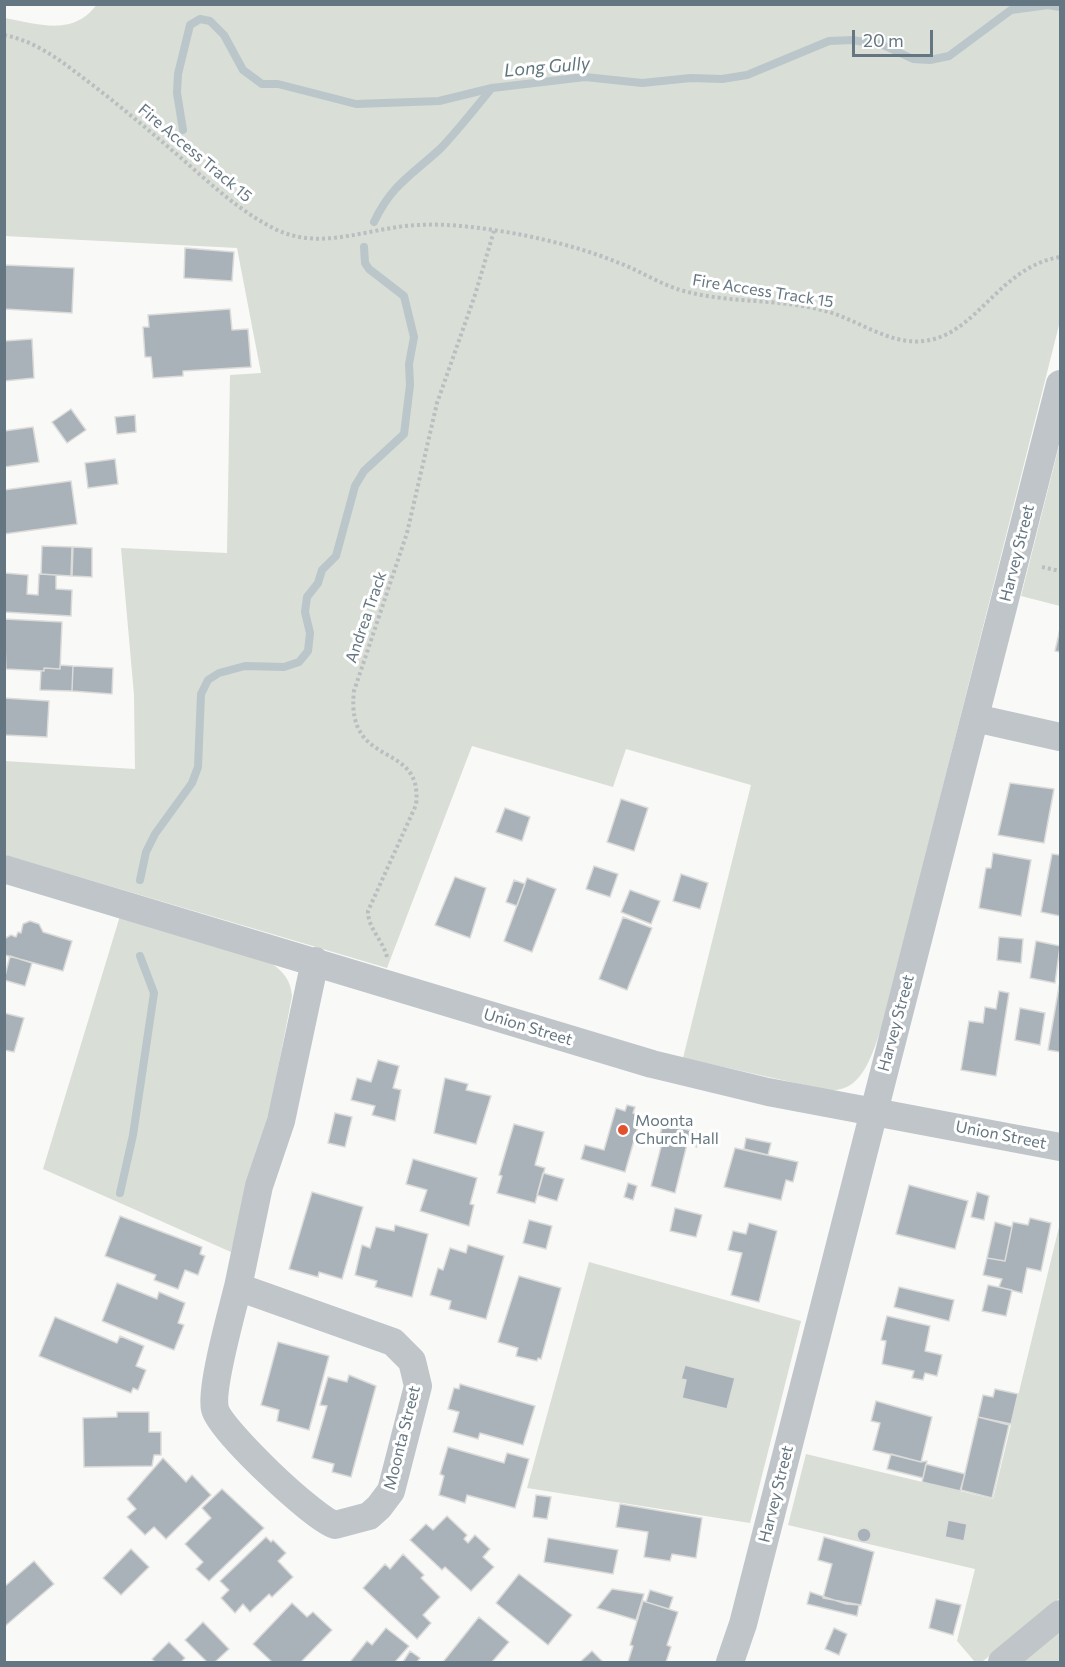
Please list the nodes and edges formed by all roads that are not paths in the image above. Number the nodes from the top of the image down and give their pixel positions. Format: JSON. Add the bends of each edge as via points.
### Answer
{"nodes":[{"id":1,"x":1060,"y":384,"type":"edge"},
{"id":2,"x":975,"y":718,"type":"junction"},
{"id":3,"x":1060,"y":737,"type":"edge"},
{"id":4,"x":4,"y":869,"type":"edge"},
{"id":5,"x":315,"y":961,"type":"junction"},
{"id":6,"x":873,"y":1111,"type":"junction"},
{"id":7,"x":1060,"y":1147,"type":"edge"},
{"id":8,"x":238,"y":1287,"type":"junction"},
{"id":9,"x":1060,"y":1614,"type":"edge"},
{"id":10,"x":730,"y":1662,"type":"edge"},
{"id":11,"x":1002,"y":1662,"type":"edge"}],
"edges":[{"from":1,"to":2,"type":"street","name":"Harvey Street"},
{"from":2,"to":3,"type":"street"},
{"from":2,"to":6,"type":"street","name":"Harvey Street"},
{"from":4,"to":5,"type":"street","name":"Union Street"},
{"from":5,"to":6,"type":"street","name":"Union Street","via":[[652,1064],[768,1092]]},
{"from":5,"to":8,"type":"street","name":"Moonta Street","via":[[281,1121],[259,1186]]},
{"from":6,"to":7,"type":"street","name":"Union Street"},
{"from":6,"to":10,"type":"street","name":"Harvey Street","via":[[743,1624]]},
{"from":8,"to":8,"type":"street","name":"Moonta Street","via":[[215,1393],[218,1416],[313,1514],[335,1524],[369,1516],[391,1491],[418,1386],[412,1361],[393,1342]]},
{"from":9,"to":11,"type":"street"}]}
